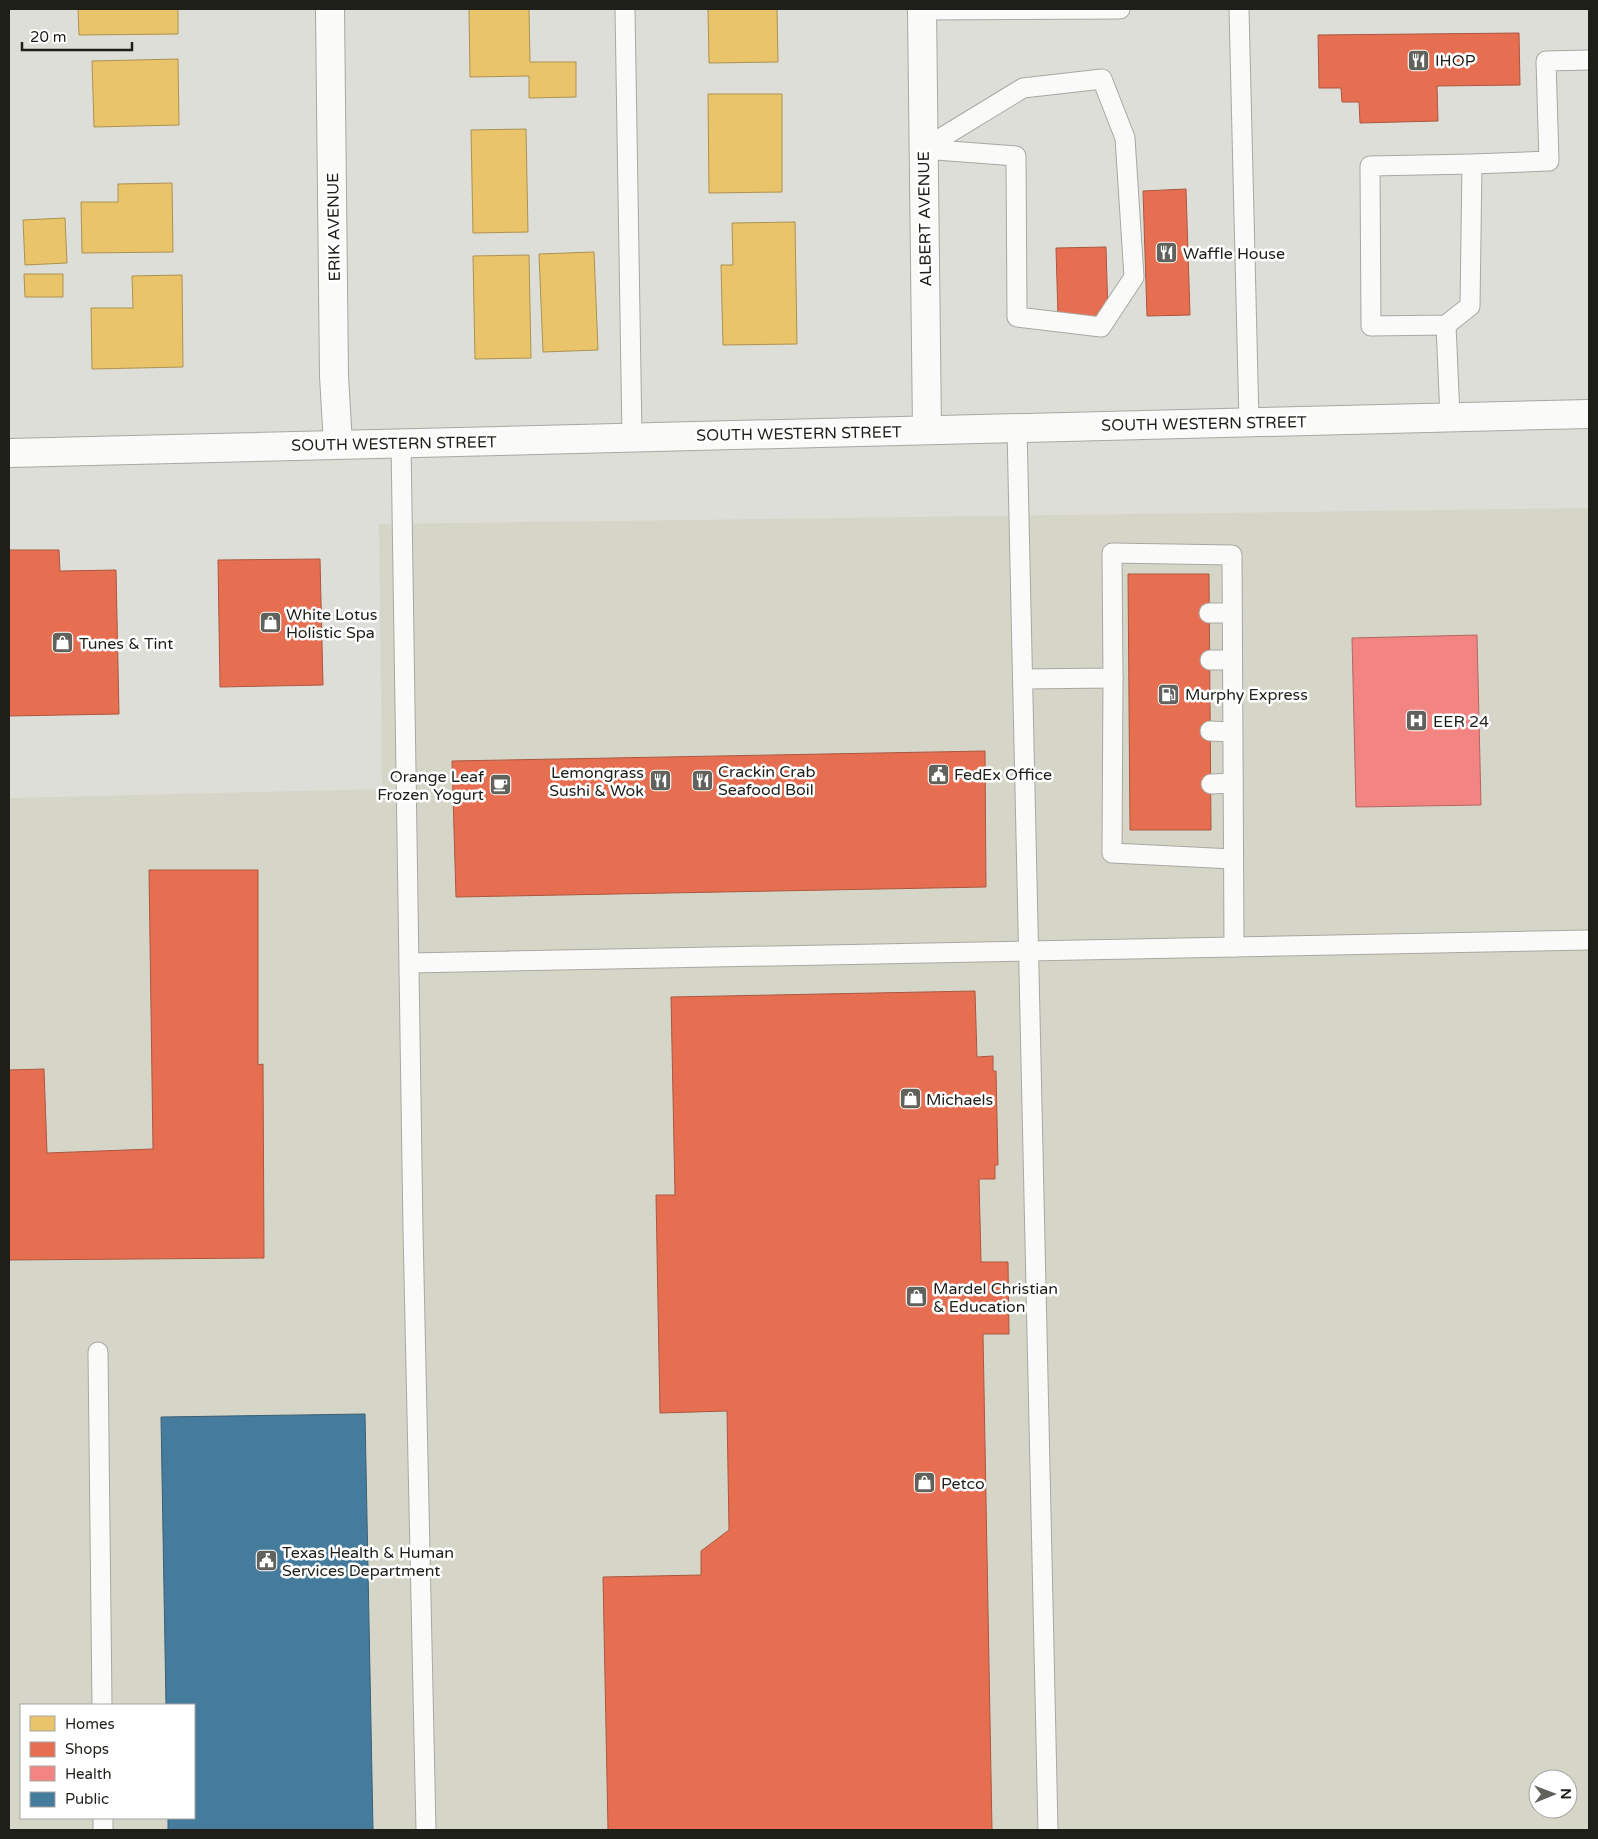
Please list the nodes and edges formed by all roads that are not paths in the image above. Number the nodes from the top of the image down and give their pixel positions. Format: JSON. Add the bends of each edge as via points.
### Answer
{"nodes":[{"id":1,"x":330,"y":9,"type":"edge"},
{"id":2,"x":625,"y":9,"type":"edge"},
{"id":3,"x":922,"y":9,"type":"edge"},
{"id":4,"x":1120,"y":9,"type":"edge"},
{"id":5,"x":1239,"y":9,"type":"edge"},
{"id":6,"x":1589,"y":60,"type":"edge"},
{"id":7,"x":923,"y":149,"type":"junction"},
{"id":8,"x":1472,"y":164,"type":"junction"},
{"id":9,"x":1446,"y":325,"type":"junction"},
{"id":10,"x":1589,"y":414,"type":"edge"},
{"id":11,"x":1450,"y":417,"type":"junction"},
{"id":12,"x":1249,"y":422,"type":"junction"},
{"id":13,"x":1018,"y":428,"type":"junction"},
{"id":14,"x":926,"y":430,"type":"junction"},
{"id":15,"x":632,"y":437,"type":"junction"},
{"id":16,"x":402,"y":443,"type":"junction"},
{"id":17,"x":338,"y":444,"type":"junction"},
{"id":18,"x":9,"y":453,"type":"edge"},
{"id":19,"x":1210,"y":613,"type":"dead end"},
{"id":20,"x":1232,"y":613,"type":"junction"},
{"id":21,"x":1210,"y":660,"type":"dead end"},
{"id":22,"x":1232,"y":660,"type":"junction"},
{"id":23,"x":1118,"y":665,"type":"junction"},
{"id":24,"x":1023,"y":679,"type":"junction"},
{"id":25,"x":1210,"y":730,"type":"dead end"},
{"id":26,"x":1232,"y":732,"type":"junction"},
{"id":27,"x":1233,"y":783,"type":"junction"},
{"id":28,"x":1211,"y":784,"type":"dead end"},
{"id":29,"x":1233,"y":859,"type":"junction"},
{"id":30,"x":1589,"y":940,"type":"edge"},
{"id":31,"x":1234,"y":947,"type":"junction"},
{"id":32,"x":1029,"y":951,"type":"junction"},
{"id":33,"x":410,"y":963,"type":"junction"},
{"id":34,"x":98,"y":1352,"type":"dead end"},
{"id":35,"x":102,"y":1704,"type":"edge"},
{"id":36,"x":426,"y":1830,"type":"edge"},
{"id":37,"x":1048,"y":1830,"type":"edge"}],
"edges":[{"from":1,"to":17,"type":"main road","name":"ERIK AVENUE","via":[[334,376]]},
{"from":2,"to":15,"type":"lane"},
{"from":3,"to":4,"type":"lane"},
{"from":3,"to":7,"type":"main road","name":"ALBERT AVENUE"},
{"from":5,"to":12,"type":"lane"},
{"from":6,"to":8,"type":"lane","via":[[1546,61],[1549,160]]},
{"from":7,"to":7,"type":"lane","via":[[1016,156],[1017,317],[1101,327],[1134,277],[1125,138],[1102,79],[1022,88]]},
{"from":7,"to":14,"type":"main road","name":"ALBERT AVENUE"},
{"from":8,"to":9,"type":"lane","via":[[1470,306]]},
{"from":8,"to":9,"type":"lane","via":[[1370,166],[1371,326]]},
{"from":9,"to":11,"type":"lane"},
{"from":10,"to":11,"type":"main road","name":"SOUTH WESTERN STREET"},
{"from":11,"to":12,"type":"main road","name":"SOUTH WESTERN STREET"},
{"from":12,"to":13,"type":"main road","name":"SOUTH WESTERN STREET"},
{"from":13,"to":14,"type":"main road","name":"SOUTH WESTERN STREET"},
{"from":13,"to":24,"type":"lane"},
{"from":14,"to":15,"type":"main road","name":"SOUTH WESTERN STREET"},
{"from":15,"to":16,"type":"main road","name":"SOUTH WESTERN STREET"},
{"from":16,"to":17,"type":"main road","name":"SOUTH WESTERN STREET"},
{"from":16,"to":33,"type":"lane"},
{"from":17,"to":18,"type":"main road","name":"SOUTH WESTERN STREET"},
{"from":19,"to":20,"type":"lane"},
{"from":20,"to":22,"type":"lane"},
{"from":20,"to":23,"type":"lane","via":[[1232,555],[1112,553],[1121,612]]},
{"from":21,"to":22,"type":"lane"},
{"from":22,"to":26,"type":"lane"},
{"from":23,"to":24,"type":"lane"},
{"from":23,"to":29,"type":"lane","via":[[1121,786],[1112,853]]},
{"from":24,"to":32,"type":"lane"},
{"from":25,"to":26,"type":"lane"},
{"from":26,"to":27,"type":"lane"},
{"from":27,"to":28,"type":"lane"},
{"from":27,"to":29,"type":"lane"},
{"from":29,"to":31,"type":"lane"},
{"from":30,"to":31,"type":"lane"},
{"from":31,"to":32,"type":"lane"},
{"from":32,"to":33,"type":"lane"},
{"from":32,"to":37,"type":"lane"},
{"from":33,"to":36,"type":"lane"},
{"from":34,"to":35,"type":"lane"}]}
